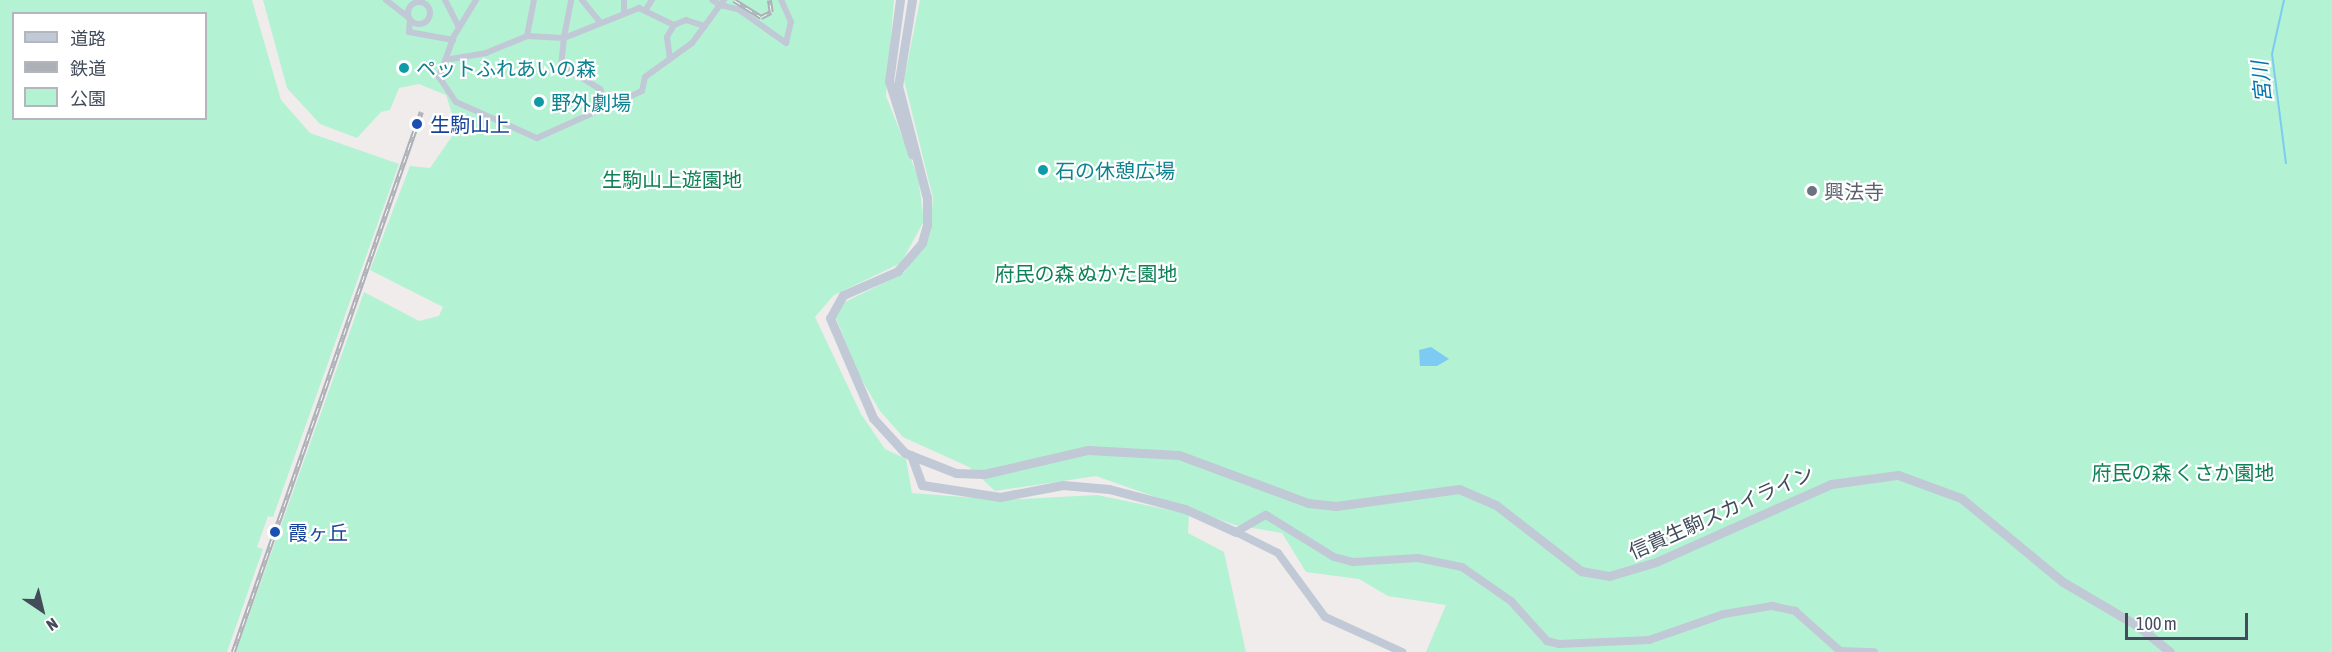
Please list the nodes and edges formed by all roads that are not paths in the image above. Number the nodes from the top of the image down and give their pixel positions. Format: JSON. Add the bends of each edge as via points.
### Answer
{"nodes":[{"id":1,"x":386,"y":0,"type":"edge"},
{"id":2,"x":445,"y":0,"type":"edge"},
{"id":3,"x":476,"y":0,"type":"edge"},
{"id":4,"x":534,"y":0,"type":"edge"},
{"id":5,"x":571,"y":0,"type":"edge"},
{"id":6,"x":582,"y":0,"type":"edge"},
{"id":7,"x":624,"y":0,"type":"edge"},
{"id":8,"x":652,"y":0,"type":"edge"},
{"id":9,"x":712,"y":0,"type":"edge"},
{"id":10,"x":781,"y":0,"type":"edge"},
{"id":11,"x":900,"y":0,"type":"edge"},
{"id":12,"x":912,"y":0,"type":"edge"},
{"id":13,"x":422,"y":1,"type":"edge"},
{"id":14,"x":722,"y":2,"type":"edge"},
{"id":15,"x":645,"y":11,"type":"junction"},
{"id":16,"x":624,"y":12,"type":"junction"},
{"id":17,"x":409,"y":18,"type":"junction"},
{"id":18,"x":599,"y":21,"type":"junction"},
{"id":19,"x":674,"y":25,"type":"junction"},
{"id":20,"x":705,"y":26,"type":"junction"},
{"id":21,"x":459,"y":27,"type":"junction"},
{"id":22,"x":527,"y":36,"type":"junction"},
{"id":23,"x":564,"y":38,"type":"junction"},
{"id":24,"x":453,"y":40,"type":"junction"},
{"id":25,"x":670,"y":59,"type":"junction"},
{"id":26,"x":445,"y":60,"type":"junction"},
{"id":27,"x":608,"y":106,"type":"junction"},
{"id":28,"x":915,"y":156,"type":"junction"},
{"id":29,"x":911,"y":456,"type":"junction"},
{"id":30,"x":1236,"y":532,"type":"junction"},
{"id":31,"x":1402,"y":652,"type":"edge"},
{"id":32,"x":1874,"y":652,"type":"edge"},
{"id":33,"x":2170,"y":652,"type":"edge"}],
"edges":[{"from":1,"to":17,"type":"street"},
{"from":2,"to":21,"type":"street"},
{"from":3,"to":21,"type":"street"},
{"from":4,"to":22,"type":"street"},
{"from":5,"to":23,"type":"street"},
{"from":6,"to":18,"type":"street"},
{"from":7,"to":16,"type":"street"},
{"from":8,"to":15,"type":"street"},
{"from":9,"to":14,"type":"street"},
{"from":10,"to":14,"type":"street","via":[[791,22],[786,43]]},
{"from":11,"to":28,"type":"street","via":[[889,81],[902,135]]},
{"from":12,"to":28,"type":"street","name":"信貴生駒スカイライン","via":[[898,86]]},
{"from":13,"to":17,"type":"street","via":[[410,7]]},
{"from":13,"to":17,"type":"street","via":[[430,17],[421,24]]},
{"from":14,"to":20,"type":"street"},
{"from":15,"to":16,"type":"street"},
{"from":15,"to":19,"type":"street"},
{"from":16,"to":18,"type":"street"},
{"from":17,"to":24,"type":"street","via":[[409,32]]},
{"from":18,"to":23,"type":"street"},
{"from":19,"to":20,"type":"street","via":[[686,20]]},
{"from":19,"to":25,"type":"street","via":[[667,37]]},
{"from":20,"to":25,"type":"street"},
{"from":21,"to":24,"type":"street"},
{"from":22,"to":23,"type":"street"},
{"from":22,"to":26,"type":"street","via":[[486,53]]},
{"from":23,"to":27,"type":"street","via":[[561,65],[600,89]]},
{"from":24,"to":26,"type":"street"},
{"from":25,"to":27,"type":"street","via":[[645,77],[642,91]]},
{"from":26,"to":27,"type":"street","via":[[439,77],[456,102],[537,138]]},
{"from":28,"to":29,"type":"street","name":"信貴生駒スカイライン","via":[[927,198],[922,243],[898,271],[838,299],[830,318],[873,418]]},
{"from":29,"to":30,"type":"street","via":[[922,485],[1000,497],[1062,485],[1109,489],[1185,509]]},
{"from":29,"to":33,"type":"street","name":"信貴生駒スカイライン","via":[[956,473],[984,474],[1088,450],[1179,456],[1308,502],[1336,506],[1459,489],[1496,505],[1581,571],[1609,576],[1656,562],[1831,484],[1898,475],[1961,498],[2063,582],[2138,626]]},
{"from":30,"to":31,"type":"street","via":[[1278,553],[1325,617]]},
{"from":30,"to":32,"type":"street","via":[[1266,515],[1334,557],[1353,562],[1418,558],[1462,567],[1511,601],[1547,641],[1559,644],[1649,640],[1724,614],[1772,606],[1795,611],[1840,651]]}]}
